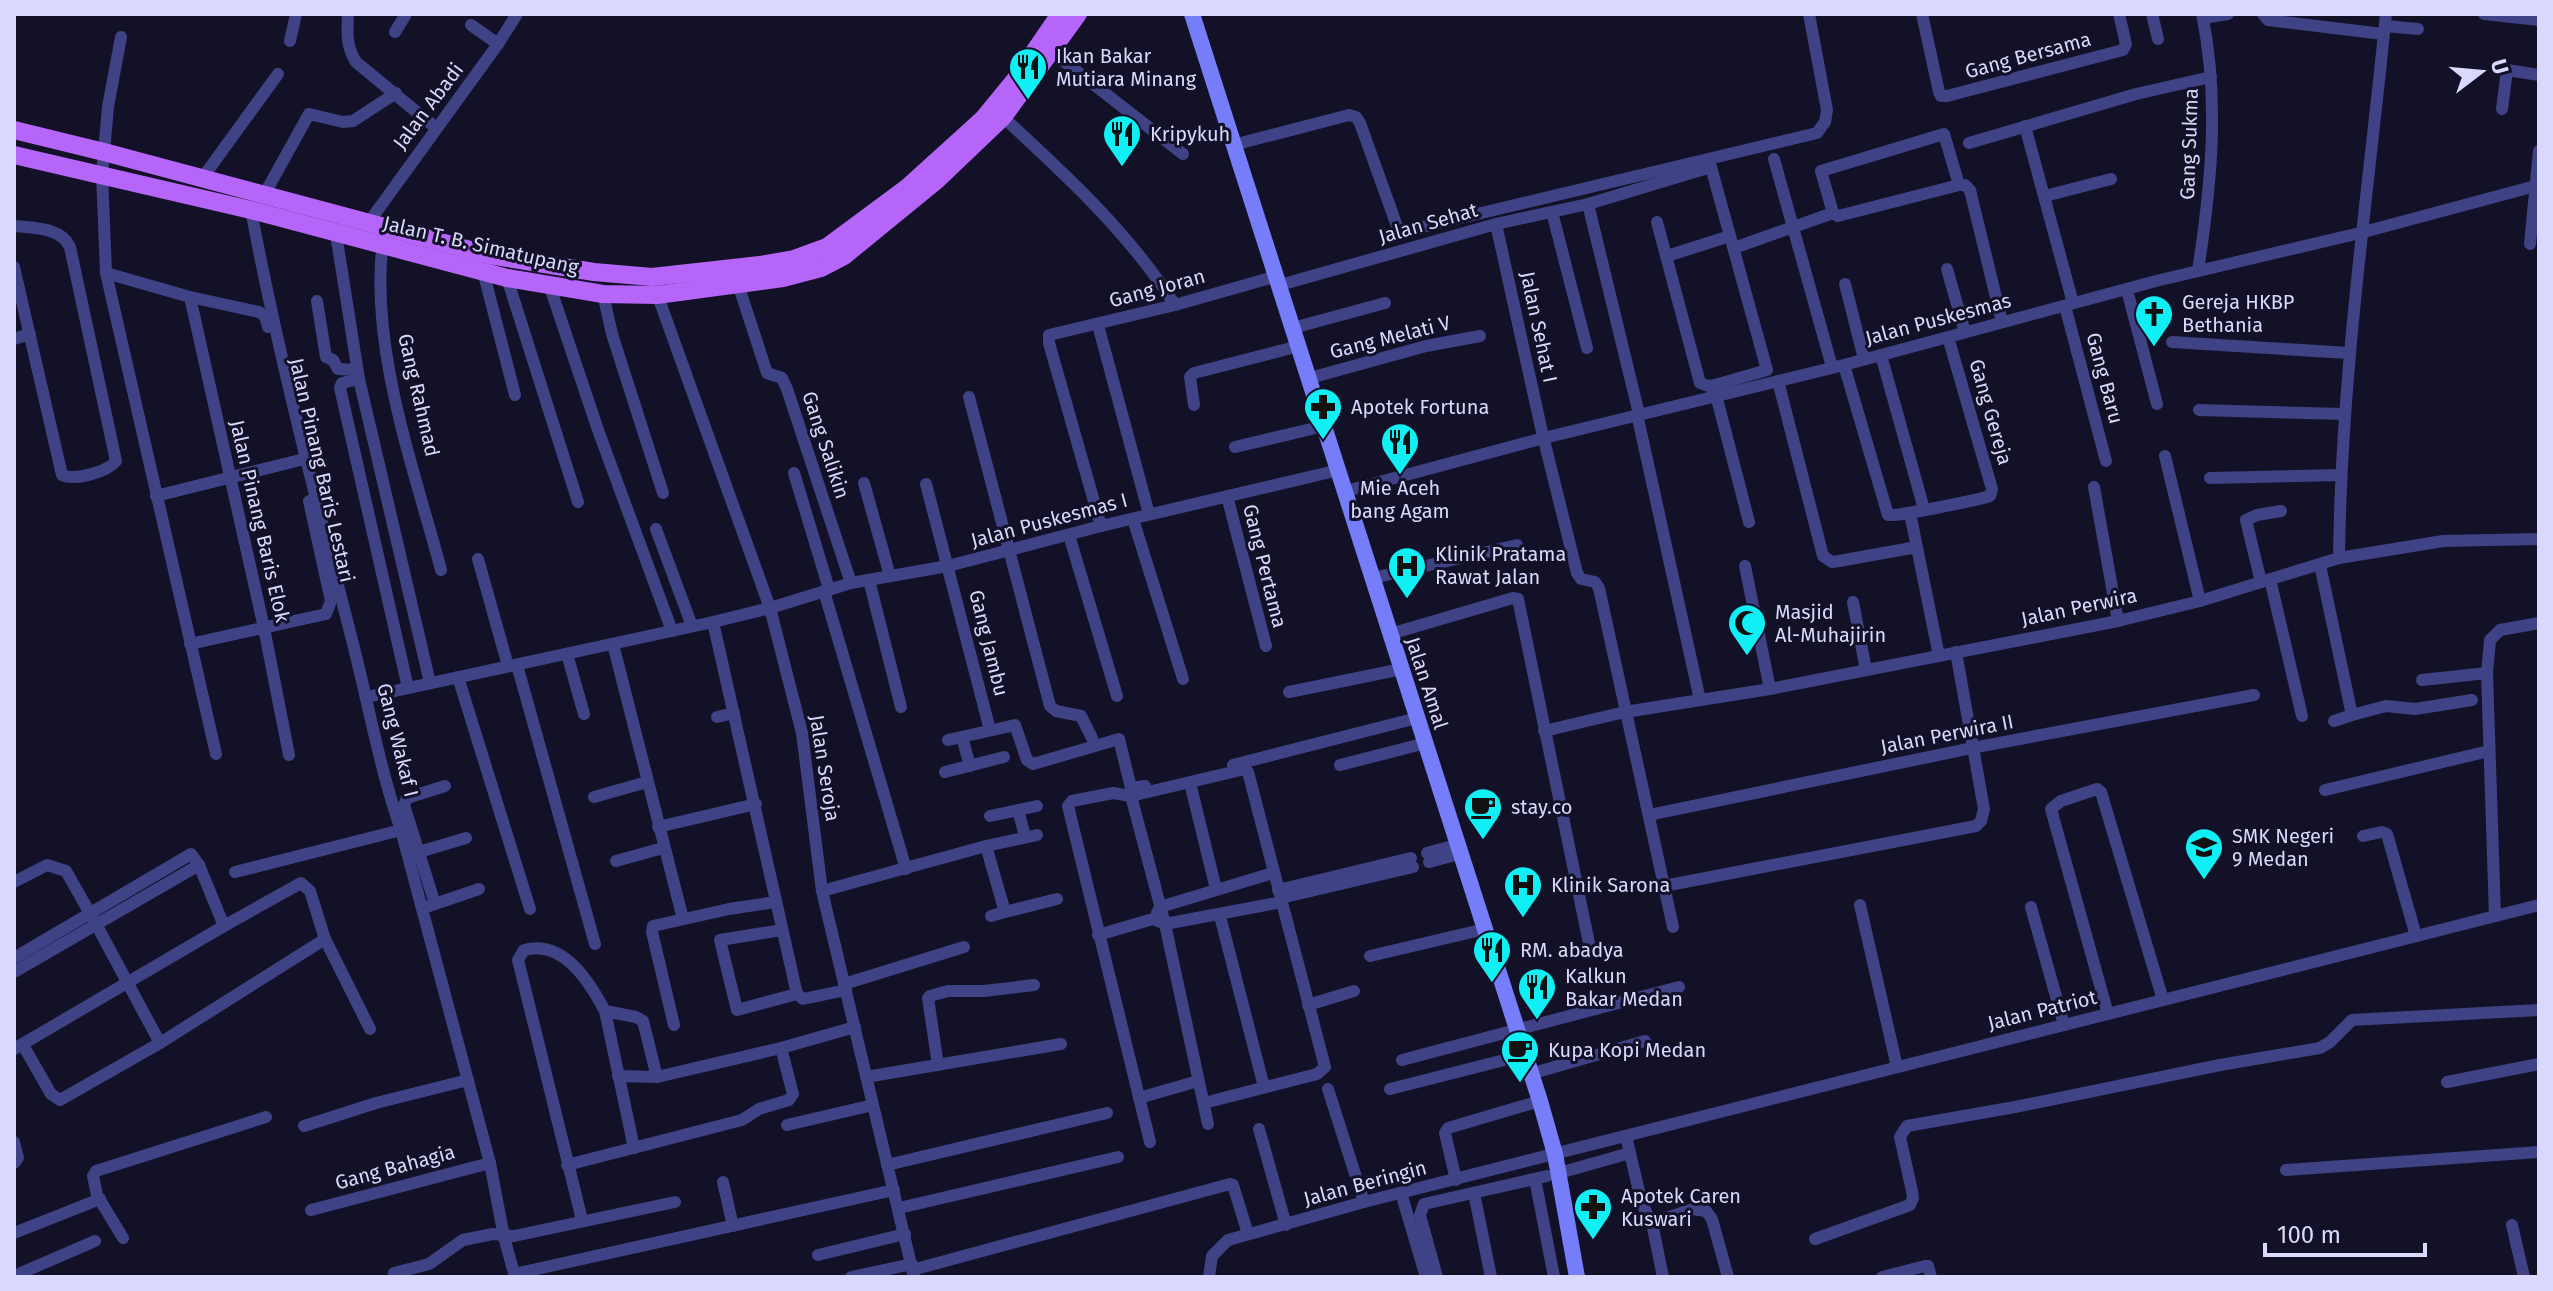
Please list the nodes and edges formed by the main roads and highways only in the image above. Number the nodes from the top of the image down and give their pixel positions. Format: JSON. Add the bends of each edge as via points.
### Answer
{"nodes":[{"id":1,"x":1060,"y":14,"type":"edge"},
{"id":2,"x":1078,"y":14,"type":"edge"},
{"id":3,"x":14,"y":130,"type":"edge"},
{"id":4,"x":14,"y":155,"type":"edge"},
{"id":5,"x":913,"y":191,"type":"junction"},
{"id":6,"x":379,"y":231,"type":"junction"},
{"id":7,"x":655,"y":286,"type":"junction"}],
"edges":[{"from":1,"to":5,"type":"main road","name":"Jalan T. B. Simatupang","via":[[983,119]]},
{"from":2,"to":5,"type":"main road","name":"Jalan T. B. Simatupang","via":[[1003,117]]},
{"from":3,"to":6,"type":"main road","name":"Jalan T. B. Simatupang","via":[[264,195]]},
{"from":4,"to":6,"type":"main road","name":"Jalan T. B. Simatupang","via":[[336,234]]},
{"from":5,"to":7,"type":"main road","name":"Jalan T. B. Simatupang","via":[[827,247]]},
{"from":5,"to":7,"type":"main road","name":"Jalan T. B. Simatupang","via":[[844,256],[821,268],[738,284]]},
{"from":6,"to":7,"type":"main road","name":"Jalan T. B. Simatupang"},
{"from":6,"to":7,"type":"main road","name":"Jalan T. B. Simatupang","via":[[483,271],[550,287],[603,294]]}]}
